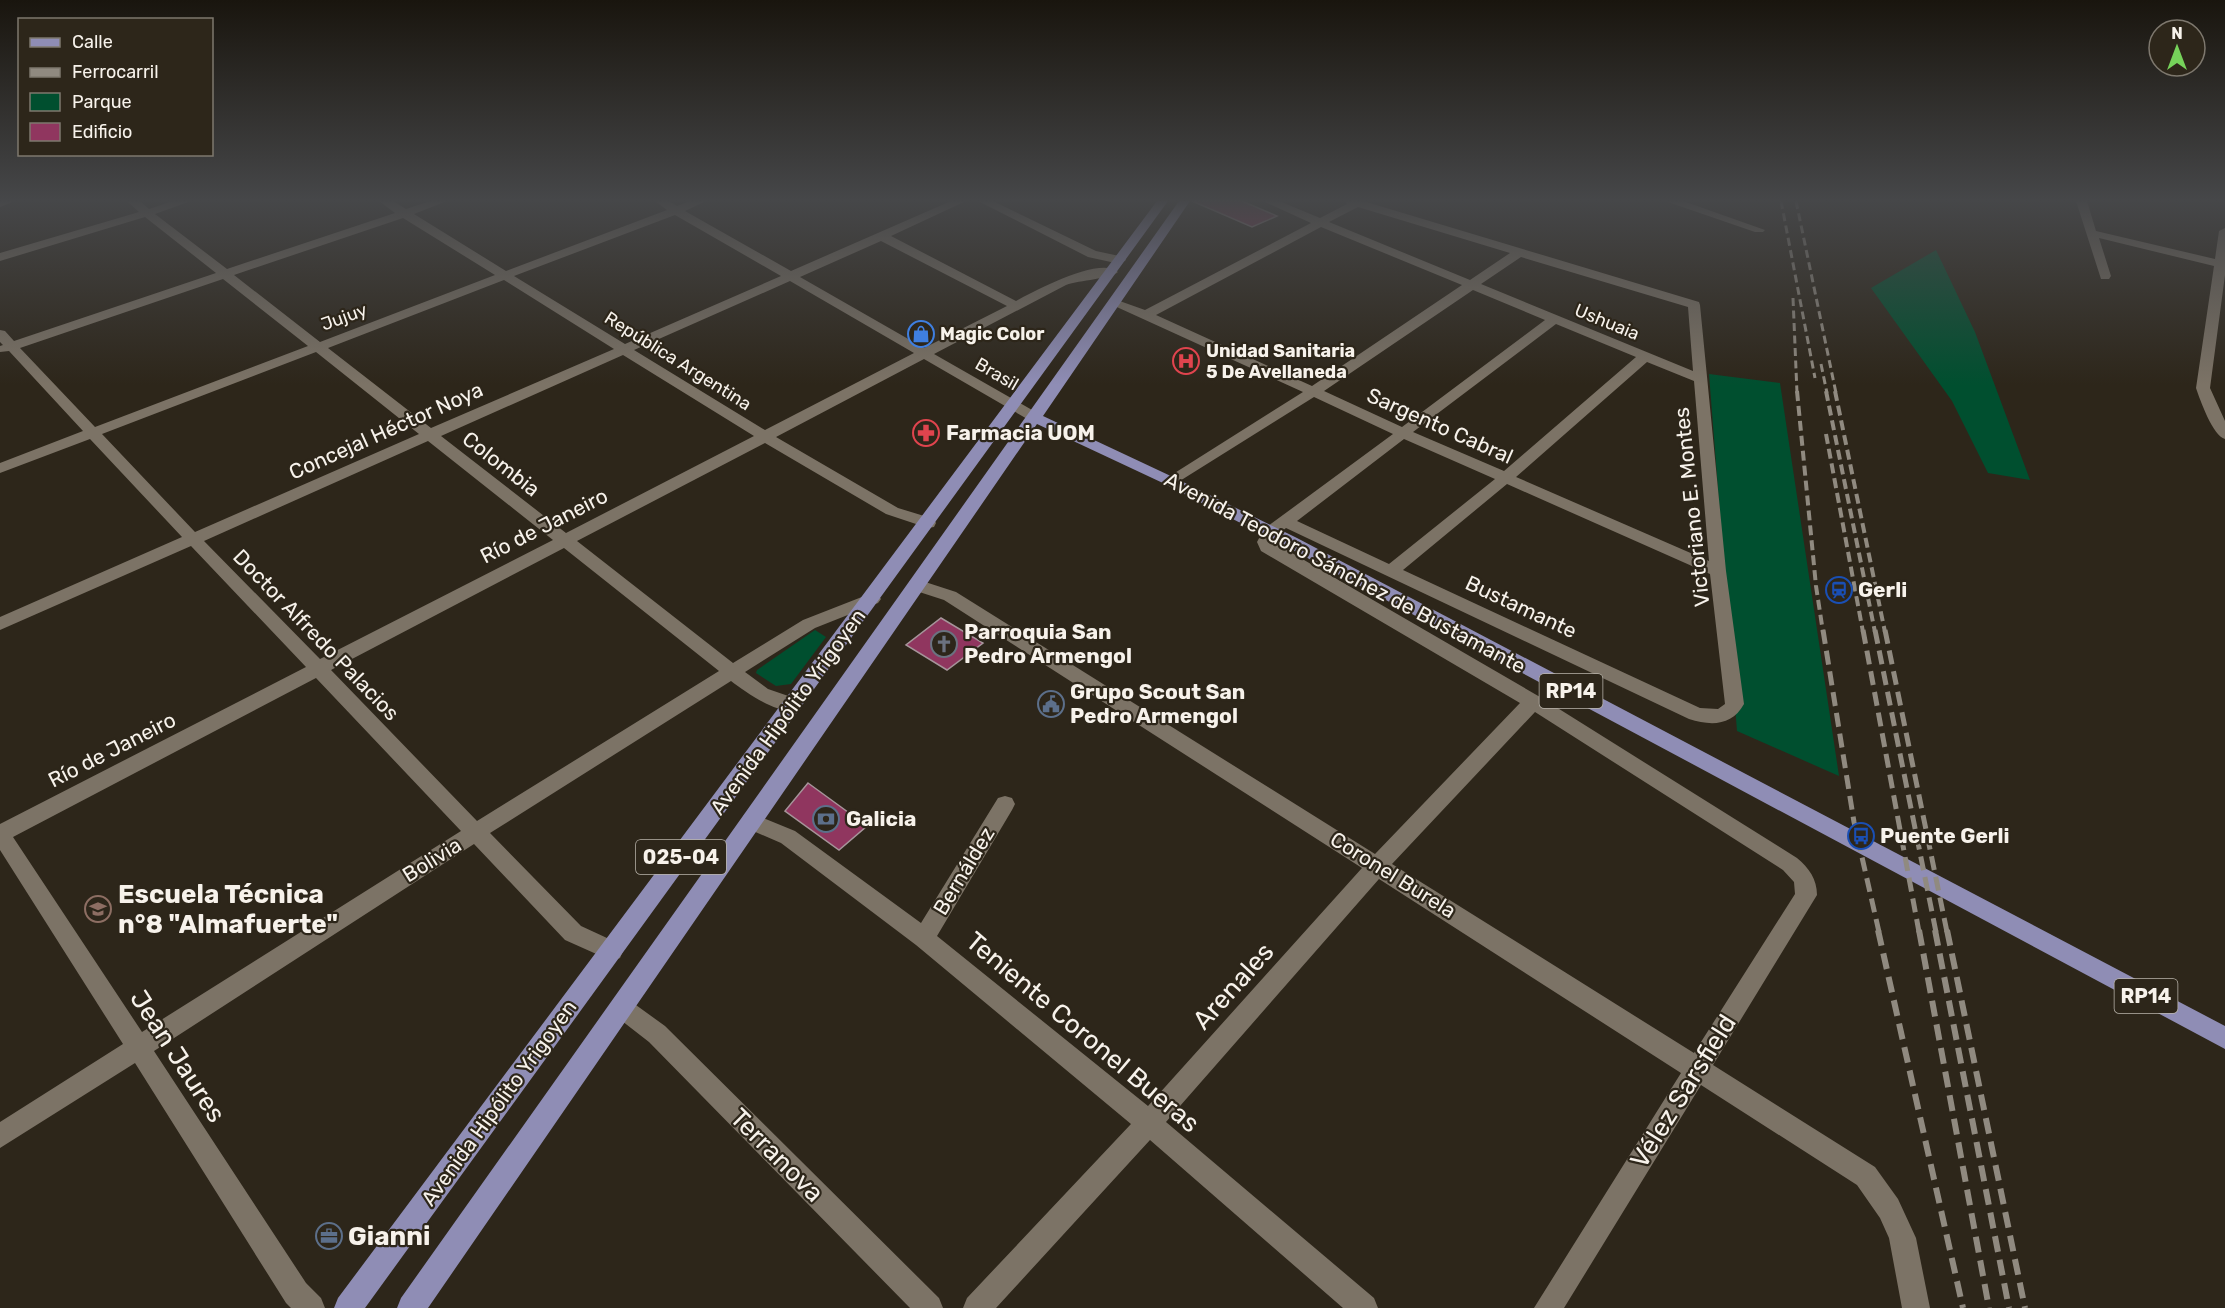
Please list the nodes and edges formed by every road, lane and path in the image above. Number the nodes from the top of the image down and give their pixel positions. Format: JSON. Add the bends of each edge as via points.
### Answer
{"nodes":[{"id":1,"x":207,"y":262,"type":"edge"},
{"id":2,"x":262,"y":262,"type":"edge"},
{"id":3,"x":484,"y":262,"type":"edge"},
{"id":4,"x":543,"y":262,"type":"edge"},
{"id":5,"x":765,"y":262,"type":"edge"},
{"id":6,"x":823,"y":262,"type":"edge"},
{"id":7,"x":932,"y":262,"type":"edge"},
{"id":8,"x":1108,"y":262,"type":"edge"},
{"id":9,"x":1119,"y":262,"type":"edge"},
{"id":10,"x":1143,"y":262,"type":"edge"},
{"id":11,"x":1247,"y":262,"type":"edge"},
{"id":12,"x":1416,"y":262,"type":"edge"},
{"id":13,"x":1505,"y":262,"type":"edge"},
{"id":14,"x":1553,"y":262,"type":"edge"},
{"id":15,"x":2100,"y":262,"type":"edge"},
{"id":16,"x":2223,"y":264,"type":"edge"},
{"id":17,"x":1116,"y":266,"type":"junction"},
{"id":18,"x":223,"y":275,"type":"junction"},
{"id":19,"x":507,"y":276,"type":"junction"},
{"id":20,"x":789,"y":276,"type":"junction"},
{"id":21,"x":2105,"y":276,"type":"dead end"},
{"id":22,"x":1471,"y":285,"type":"junction"},
{"id":23,"x":1114,"y":303,"type":"junction"},
{"id":24,"x":1017,"y":306,"type":"junction"},
{"id":25,"x":1146,"y":315,"type":"junction"},
{"id":26,"x":1553,"y":320,"type":"junction"},
{"id":27,"x":4,"y":344,"type":"edge"},
{"id":28,"x":316,"y":347,"type":"junction"},
{"id":29,"x":625,"y":349,"type":"junction"},
{"id":30,"x":924,"y":355,"type":"junction"},
{"id":31,"x":1644,"y":357,"type":"junction"},
{"id":32,"x":1700,"y":379,"type":"junction"},
{"id":33,"x":1313,"y":392,"type":"junction"},
{"id":34,"x":1014,"y":406,"type":"junction"},
{"id":35,"x":1034,"y":417,"type":"junction"},
{"id":36,"x":94,"y":432,"type":"junction"},
{"id":37,"x":1403,"y":433,"type":"junction"},
{"id":38,"x":429,"y":434,"type":"junction"},
{"id":39,"x":2225,"y":435,"type":"edge"},
{"id":40,"x":765,"y":437,"type":"junction"},
{"id":41,"x":0,"y":468,"type":"edge"},
{"id":42,"x":1505,"y":478,"type":"junction"},
{"id":43,"x":1170,"y":481,"type":"junction"},
{"id":44,"x":1286,"y":522,"type":"junction"},
{"id":45,"x":928,"y":523,"type":"junction"},
{"id":46,"x":1270,"y":533,"type":"junction"},
{"id":47,"x":193,"y":538,"type":"junction"},
{"id":48,"x":564,"y":541,"type":"junction"},
{"id":49,"x":1391,"y":571,"type":"junction"},
{"id":50,"x":1718,"y":571,"type":"junction"},
{"id":51,"x":916,"y":585,"type":"junction"},
{"id":52,"x":872,"y":599,"type":"junction"},
{"id":53,"x":0,"y":624,"type":"edge"},
{"id":54,"x":319,"y":668,"type":"junction"},
{"id":55,"x":732,"y":672,"type":"junction"},
{"id":56,"x":1533,"y":702,"type":"junction"},
{"id":57,"x":1735,"y":704,"type":"joint"},
{"id":58,"x":793,"y":705,"type":"junction"},
{"id":59,"x":1005,"y":804,"type":"dead end"},
{"id":60,"x":751,"y":821,"type":"junction"},
{"id":61,"x":0,"y":833,"type":"edge"},
{"id":62,"x":474,"y":833,"type":"junction"},
{"id":63,"x":1378,"y":865,"type":"junction"},
{"id":64,"x":924,"y":938,"type":"junction"},
{"id":65,"x":612,"y":951,"type":"junction"},
{"id":66,"x":621,"y":1007,"type":"junction"},
{"id":67,"x":2225,"y":1038,"type":"edge"},
{"id":68,"x":139,"y":1046,"type":"junction"},
{"id":69,"x":1697,"y":1068,"type":"junction"},
{"id":70,"x":1149,"y":1123,"type":"junction"},
{"id":71,"x":0,"y":1136,"type":"edge"},
{"id":72,"x":311,"y":1308,"type":"edge"},
{"id":73,"x":348,"y":1308,"type":"edge"},
{"id":74,"x":411,"y":1308,"type":"edge"},
{"id":75,"x":929,"y":1308,"type":"edge"},
{"id":76,"x":977,"y":1308,"type":"edge"},
{"id":77,"x":1364,"y":1308,"type":"edge"},
{"id":78,"x":1548,"y":1308,"type":"edge"},
{"id":79,"x":1916,"y":1308,"type":"edge"}],
"edges":[{"from":1,"to":18,"type":"street","name":"Colombia"},
{"from":2,"to":18,"type":"street"},
{"from":3,"to":19,"type":"street","name":"República Argentina"},
{"from":4,"to":19,"type":"street","name":"Jujuy"},
{"from":5,"to":20,"type":"street","name":"Brasil"},
{"from":6,"to":20,"type":"street","name":"Concejal Héctor Noya"},
{"from":7,"to":24,"type":"street"},
{"from":8,"to":17,"type":"street"},
{"from":9,"to":17,"type":"main road","name":"Avenida Hipólito Yrigoyen"},
{"from":10,"to":23,"type":"main road","name":"Avenida Hipólito Yrigoyen"},
{"from":11,"to":25,"type":"street"},
{"from":12,"to":22,"type":"street","name":"Ushuaia"},
{"from":13,"to":22,"type":"street"},
{"from":14,"to":32,"type":"street","name":"Victoriano E. Montes","via":[[1694,305]]},
{"from":15,"to":21,"type":"street"},
{"from":16,"to":39,"type":"street","via":[[2203,388]]},
{"from":17,"to":24,"type":"street","name":"Río de Janeiro","via":[[1062,282]]},
{"from":17,"to":34,"type":"main road","name":"Avenida Hipólito Yrigoyen"},
{"from":18,"to":27,"type":"street"},
{"from":18,"to":28,"type":"street","name":"Colombia"},
{"from":19,"to":28,"type":"street","name":"Jujuy"},
{"from":19,"to":29,"type":"street","name":"República Argentina"},
{"from":20,"to":29,"type":"street","name":"Concejal Héctor Noya"},
{"from":20,"to":30,"type":"street","name":"Brasil"},
{"from":22,"to":26,"type":"street","name":"Ushuaia"},
{"from":22,"to":33,"type":"street"},
{"from":23,"to":25,"type":"street","name":"Sargento Cabral"},
{"from":23,"to":35,"type":"main road","name":"Avenida Hipólito Yrigoyen"},
{"from":24,"to":30,"type":"street","name":"Río de Janeiro"},
{"from":25,"to":33,"type":"street","name":"Sargento Cabral"},
{"from":26,"to":31,"type":"street","name":"Ushuaia"},
{"from":26,"to":37,"type":"street"},
{"from":27,"to":36,"type":"street","name":"Doctor Alfredo Palacios"},
{"from":28,"to":36,"type":"street","name":"Jujuy"},
{"from":28,"to":38,"type":"street","name":"Colombia"},
{"from":29,"to":38,"type":"street","name":"Concejal Héctor Noya"},
{"from":29,"to":40,"type":"street","name":"República Argentina"},
{"from":30,"to":34,"type":"street","name":"Brasil"},
{"from":30,"to":40,"type":"street","name":"Río de Janeiro"},
{"from":31,"to":32,"type":"street","name":"Ushuaia"},
{"from":31,"to":42,"type":"street"},
{"from":32,"to":50,"type":"street","name":"Victoriano E. Montes"},
{"from":33,"to":37,"type":"street","name":"Sargento Cabral"},
{"from":33,"to":43,"type":"street"},
{"from":34,"to":35,"type":"street","name":"Brasil"},
{"from":34,"to":45,"type":"main road","name":"Avenida Hipólito Yrigoyen","number":"025-04"},
{"from":35,"to":43,"type":"main road","name":"Avenida Teodoro Sánchez de Bustamante","number":"RP14"},
{"from":35,"to":51,"type":"main road","name":"Avenida Hipólito Yrigoyen","number":"025-04"},
{"from":36,"to":41,"type":"street","name":"Jujuy"},
{"from":36,"to":47,"type":"street","name":"Doctor Alfredo Palacios"},
{"from":37,"to":42,"type":"street","name":"Sargento Cabral"},
{"from":37,"to":44,"type":"street"},
{"from":38,"to":47,"type":"street","name":"Concejal Héctor Noya"},
{"from":38,"to":48,"type":"street","name":"Colombia"},
{"from":40,"to":45,"type":"street","name":"República Argentina","via":[[892,511]]},
{"from":40,"to":48,"type":"street","name":"Río de Janeiro"},
{"from":42,"to":49,"type":"street"},
{"from":42,"to":50,"type":"street","name":"Sargento Cabral"},
{"from":43,"to":46,"type":"main road","name":"Avenida Teodoro Sánchez de Bustamante","number":"RP14"},
{"from":44,"to":46,"type":"street"},
{"from":44,"to":49,"type":"street","name":"Bustamante"},
{"from":45,"to":52,"type":"main road","name":"Avenida Hipólito Yrigoyen","number":"025-04"},
{"from":46,"to":56,"type":"street","via":[[1265,542],[1268,547]]},
{"from":46,"to":67,"type":"main road","name":"Avenida Teodoro Sánchez de Bustamante","number":"RP14"},
{"from":47,"to":53,"type":"street","name":"Concejal Héctor Noya"},
{"from":47,"to":54,"type":"street","name":"Doctor Alfredo Palacios"},
{"from":48,"to":54,"type":"street","name":"Río de Janeiro"},
{"from":48,"to":55,"type":"street","name":"Colombia"},
{"from":49,"to":57,"type":"street","name":"Bustamante","via":[[1696,714],[1722,716],[1731,712]]},
{"from":50,"to":57,"type":"street","name":"Victoriano E. Montes"},
{"from":51,"to":60,"type":"main road","name":"Avenida Hipólito Yrigoyen","number":"025-04"},
{"from":51,"to":63,"type":"street","name":"Coronel Burela","via":[[950,596]]},
{"from":52,"to":55,"type":"street","name":"Bolivia","via":[[808,624]]},
{"from":52,"to":58,"type":"main road","name":"Avenida Hipólito Yrigoyen","number":"025-04"},
{"from":54,"to":61,"type":"street","name":"Río de Janeiro"},
{"from":54,"to":62,"type":"street","name":"Doctor Alfredo Palacios"},
{"from":55,"to":58,"type":"street","name":"Colombia","via":[[762,693]]},
{"from":55,"to":62,"type":"street","name":"Bolivia"},
{"from":56,"to":63,"type":"street","name":"Arenales"},
{"from":56,"to":69,"type":"street","name":"Vélez Sarsfield","via":[[1800,872],[1806,884],[1806,895]]},
{"from":58,"to":65,"type":"main road","name":"Avenida Hipólito Yrigoyen","number":"025-04"},
{"from":59,"to":64,"type":"street","name":"Bernáldez"},
{"from":60,"to":64,"type":"street","name":"Teniente Coronel Bueras","via":[[788,837]]},
{"from":60,"to":66,"type":"main road","name":"Avenida Hipólito Yrigoyen","number":"025-04"},
{"from":61,"to":68,"type":"street","name":"Jean Jaures"},
{"from":62,"to":65,"type":"street","name":"Doctor Alfredo Palacios","via":[[573,933]]},
{"from":62,"to":68,"type":"street","name":"Bolivia"},
{"from":63,"to":69,"type":"street","name":"Coronel Burela"},
{"from":63,"to":70,"type":"street","name":"Arenales"},
{"from":64,"to":70,"type":"street","name":"Teniente Coronel Bueras"},
{"from":65,"to":73,"type":"main road","name":"Avenida Hipólito Yrigoyen","number":"025-04"},
{"from":66,"to":74,"type":"main road","name":"Avenida Hipólito Yrigoyen","number":"025-04"},
{"from":66,"to":75,"type":"street","name":"Terranova","via":[[657,1034]]},
{"from":68,"to":71,"type":"street","name":"Bolivia"},
{"from":68,"to":72,"type":"street","name":"Jean Jaures","via":[[296,1293]]},
{"from":69,"to":78,"type":"street","name":"Vélez Sarsfield"},
{"from":69,"to":79,"type":"street","name":"Coronel Burela","via":[[1866,1176],[1900,1227],[1908,1251]]},
{"from":70,"to":76,"type":"street","name":"Arenales"},
{"from":70,"to":77,"type":"street","name":"Teniente Coronel Bueras"}]}
